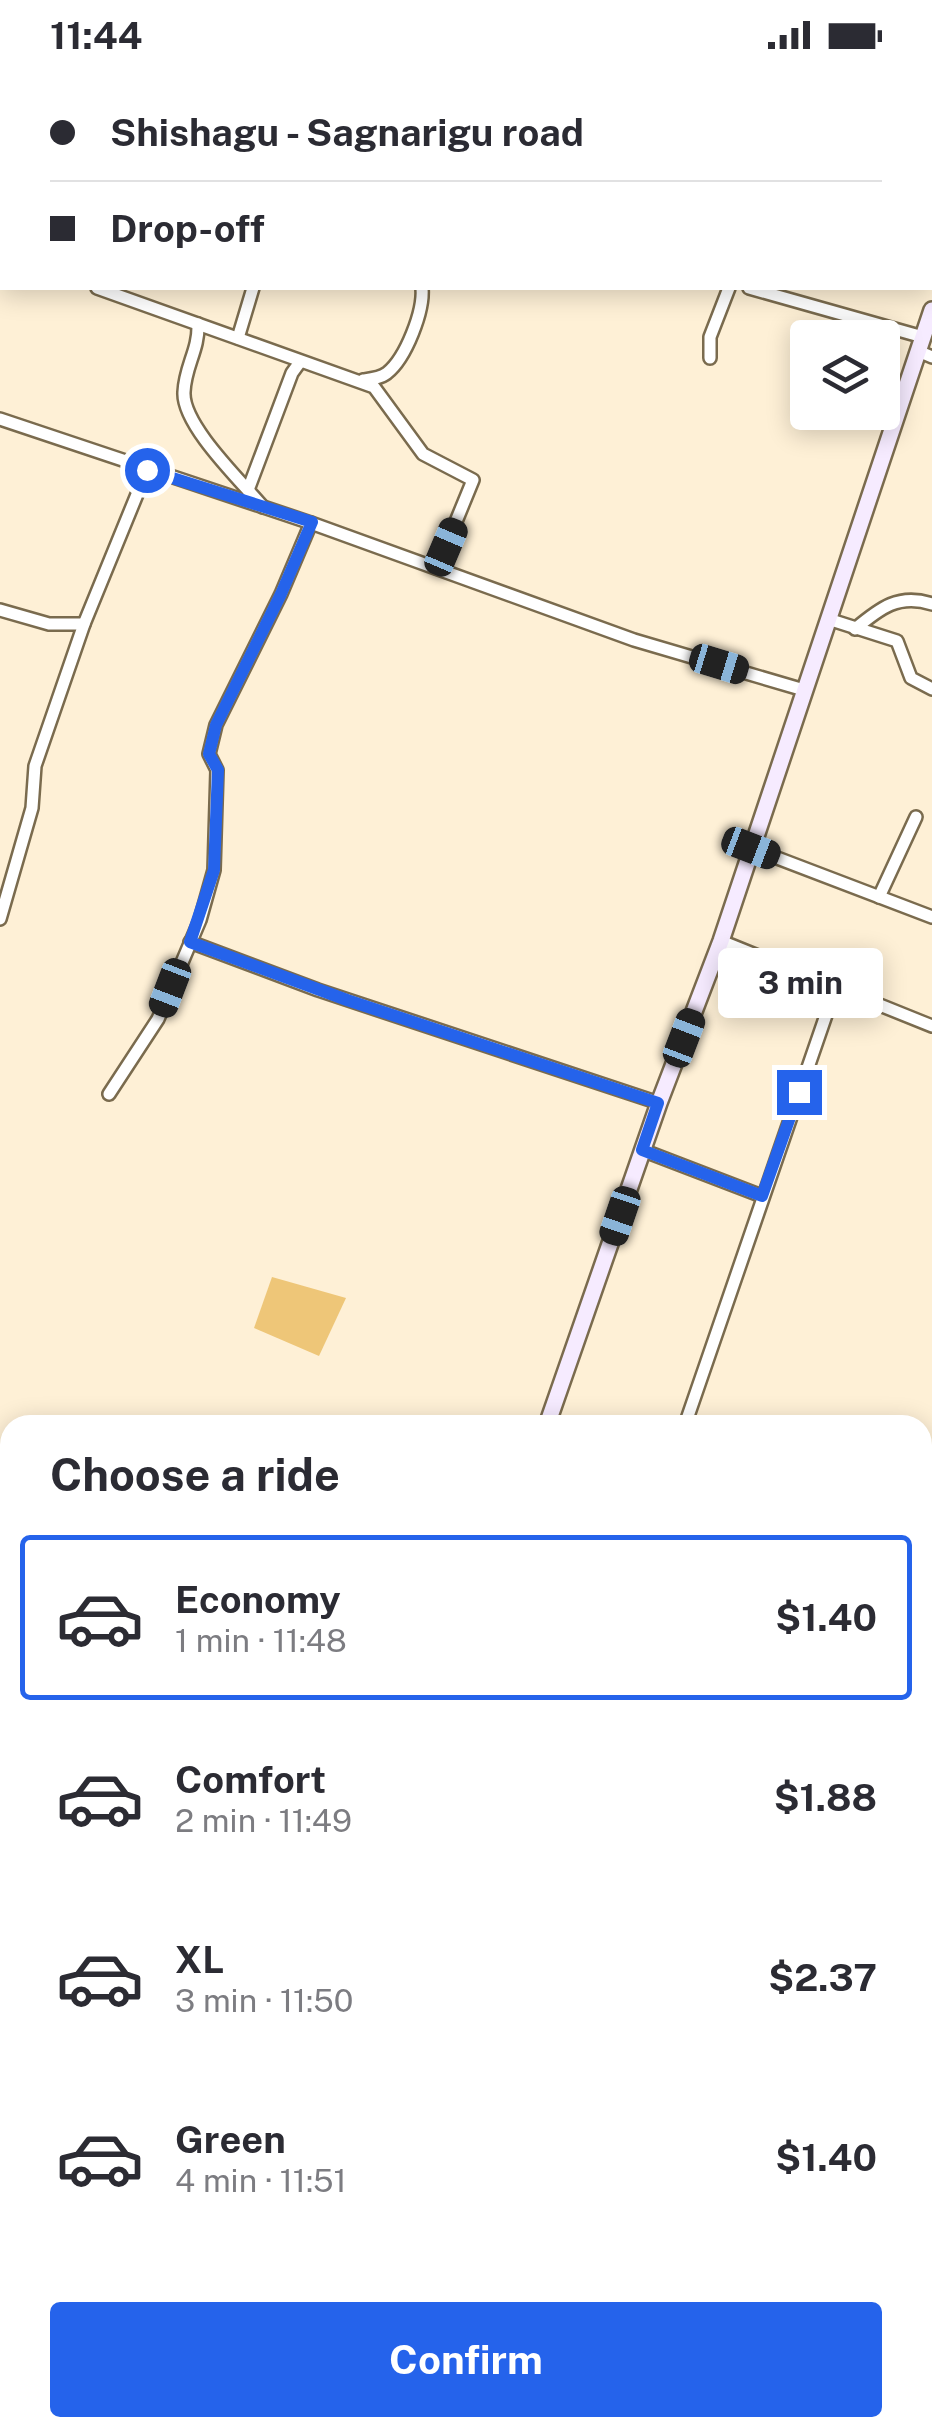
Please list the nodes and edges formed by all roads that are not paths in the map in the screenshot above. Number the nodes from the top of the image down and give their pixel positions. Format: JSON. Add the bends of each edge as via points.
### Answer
{"nodes":[{"id":1,"x":103,"y":290,"type":"edge"},
{"id":2,"x":252,"y":290,"type":"edge"},
{"id":3,"x":422,"y":290,"type":"edge"},
{"id":4,"x":729,"y":290,"type":"edge"},
{"id":5,"x":755,"y":290,"type":"edge"},
{"id":6,"x":932,"y":310,"type":"edge"},
{"id":7,"x":198,"y":324,"type":"junction"},
{"id":8,"x":238,"y":338,"type":"junction"},
{"id":9,"x":924,"y":348,"type":"edge"},
{"id":10,"x":710,"y":358,"type":"dead end"},
{"id":11,"x":300,"y":362,"type":"junction"},
{"id":12,"x":359,"y":381,"type":"junction"},
{"id":13,"x":0,"y":419,"type":"edge"},
{"id":14,"x":147,"y":470,"type":"junction"},
{"id":15,"x":248,"y":490,"type":"junction"},
{"id":16,"x":263,"y":507,"type":"junction"},
{"id":17,"x":312,"y":522,"type":"junction"},
{"id":18,"x":436,"y":568,"type":"junction"},
{"id":19,"x":932,"y":604,"type":"edge"},
{"id":20,"x":0,"y":610,"type":"edge"},
{"id":21,"x":828,"y":619,"type":"junction"},
{"id":22,"x":84,"y":624,"type":"junction"},
{"id":23,"x":855,"y":629,"type":"junction"},
{"id":24,"x":932,"y":689,"type":"edge"},
{"id":25,"x":804,"y":690,"type":"junction"},
{"id":26,"x":916,"y":817,"type":"dead end"},
{"id":27,"x":751,"y":848,"type":"junction"},
{"id":28,"x":879,"y":897,"type":"junction"},
{"id":29,"x":932,"y":917,"type":"edge"},
{"id":30,"x":0,"y":919,"type":"edge"},
{"id":31,"x":721,"y":941,"type":"junction"},
{"id":32,"x":190,"y":942,"type":"junction"},
{"id":33,"x":835,"y":989,"type":"junction"},
{"id":34,"x":932,"y":1026,"type":"edge"},
{"id":35,"x":110,"y":1094,"type":"dead end"},
{"id":36,"x":658,"y":1103,"type":"junction"},
{"id":37,"x":642,"y":1150,"type":"junction"},
{"id":38,"x":762,"y":1196,"type":"junction"},
{"id":39,"x":550,"y":1415,"type":"edge"},
{"id":40,"x":688,"y":1415,"type":"edge"}],
"edges":[{"from":1,"to":7,"type":"street"},
{"from":2,"to":8,"type":"street"},
{"from":3,"to":12,"type":"street","via":[[397,360],[385,375]]},
{"from":4,"to":10,"type":"street","via":[[710,337]]},
{"from":5,"to":9,"type":"street"},
{"from":6,"to":9,"type":"main road"},
{"from":7,"to":8,"type":"street"},
{"from":7,"to":15,"type":"street","via":[[184,404]]},
{"from":8,"to":11,"type":"street"},
{"from":9,"to":21,"type":"main road"},
{"from":11,"to":12,"type":"street"},
{"from":11,"to":15,"type":"street"},
{"from":12,"to":18,"type":"street","via":[[379,391],[423,454],[473,480]]},
{"from":13,"to":14,"type":"street"},
{"from":14,"to":16,"type":"street"},
{"from":14,"to":22,"type":"street"},
{"from":15,"to":16,"type":"street"},
{"from":16,"to":17,"type":"street"},
{"from":17,"to":18,"type":"street"},
{"from":17,"to":32,"type":"street","via":[[216,725],[209,754],[218,770],[214,870]]},
{"from":18,"to":25,"type":"street","via":[[634,640]]},
{"from":19,"to":23,"type":"street","via":[[914,598],[894,602]]},
{"from":20,"to":22,"type":"street","via":[[49,624]]},
{"from":21,"to":23,"type":"street"},
{"from":21,"to":25,"type":"main road"},
{"from":22,"to":30,"type":"street","via":[[35,766],[32,808]]},
{"from":23,"to":24,"type":"street","via":[[900,643],[911,678]]},
{"from":25,"to":27,"type":"main road"},
{"from":26,"to":28,"type":"street"},
{"from":27,"to":28,"type":"street"},
{"from":27,"to":31,"type":"main road"},
{"from":28,"to":29,"type":"street"},
{"from":31,"to":33,"type":"street"},
{"from":31,"to":36,"type":"main road"},
{"from":32,"to":35,"type":"street","via":[[158,1019]]},
{"from":32,"to":36,"type":"street"},
{"from":33,"to":34,"type":"street"},
{"from":33,"to":38,"type":"street"},
{"from":36,"to":37,"type":"main road"},
{"from":37,"to":38,"type":"street"},
{"from":37,"to":39,"type":"main road"},
{"from":38,"to":40,"type":"street"}]}
